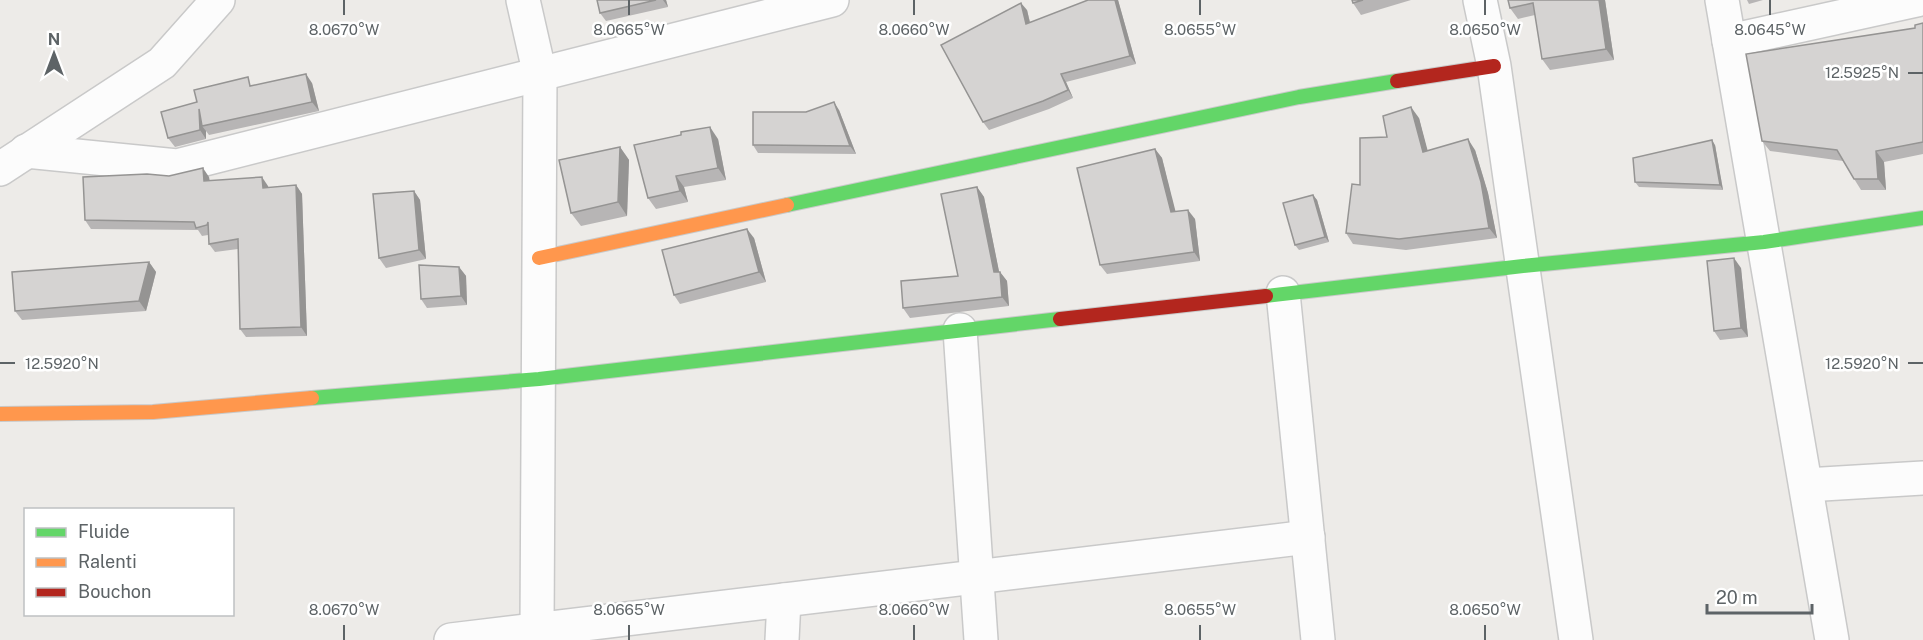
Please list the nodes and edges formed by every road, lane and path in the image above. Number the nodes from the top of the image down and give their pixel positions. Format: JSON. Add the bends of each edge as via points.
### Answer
{"nodes":[{"id":1,"x":218,"y":0,"type":"edge"},
{"id":2,"x":523,"y":0,"type":"edge"},
{"id":3,"x":832,"y":0,"type":"edge"},
{"id":4,"x":1480,"y":0,"type":"edge"},
{"id":5,"x":1722,"y":0,"type":"edge"},
{"id":6,"x":1917,"y":0,"type":"edge"},
{"id":7,"x":791,"y":5,"type":"edge"},
{"id":8,"x":1729,"y":41,"type":"junction"},
{"id":9,"x":1494,"y":66,"type":"junction"},
{"id":10,"x":540,"y":75,"type":"junction"},
{"id":11,"x":13,"y":160,"type":"edge"},
{"id":12,"x":1923,"y":218,"type":"edge"},
{"id":13,"x":1764,"y":242,"type":"junction"},
{"id":14,"x":539,"y":258,"type":"junction"},
{"id":15,"x":1523,"y":266,"type":"junction"},
{"id":16,"x":1283,"y":293,"type":"junction"},
{"id":17,"x":960,"y":330,"type":"junction"},
{"id":18,"x":539,"y":378,"type":"junction"},
{"id":19,"x":0,"y":414,"type":"edge"},
{"id":20,"x":1923,"y":478,"type":"edge"},
{"id":21,"x":1806,"y":485,"type":"junction"},
{"id":22,"x":1308,"y":537,"type":"junction"},
{"id":23,"x":977,"y":576,"type":"junction"},
{"id":24,"x":784,"y":600,"type":"junction"},
{"id":25,"x":537,"y":630,"type":"junction"},
{"id":26,"x":451,"y":640,"type":"edge"},
{"id":27,"x":782,"y":640,"type":"edge"},
{"id":28,"x":981,"y":640,"type":"edge"},
{"id":29,"x":1318,"y":640,"type":"edge"},
{"id":30,"x":1576,"y":640,"type":"edge"},
{"id":31,"x":1832,"y":640,"type":"edge"}],
"edges":[{"from":1,"to":11,"type":"street","via":[[162,63]]},
{"from":2,"to":10,"type":"street"},
{"from":3,"to":7,"type":"street"},
{"from":4,"to":9,"type":"street"},
{"from":5,"to":8,"type":"street"},
{"from":6,"to":8,"type":"street"},
{"from":7,"to":10,"type":"street"},
{"from":8,"to":13,"type":"street"},
{"from":9,"to":14,"type":"street","via":[[1299,97]]},
{"from":9,"to":15,"type":"street"},
{"from":10,"to":11,"type":"street","via":[[177,166]]},
{"from":10,"to":14,"type":"street"},
{"from":12,"to":13,"type":"street"},
{"from":13,"to":15,"type":"street"},
{"from":13,"to":21,"type":"street"},
{"from":14,"to":18,"type":"street"},
{"from":15,"to":16,"type":"street"},
{"from":15,"to":30,"type":"street"},
{"from":16,"to":17,"type":"street"},
{"from":16,"to":22,"type":"street"},
{"from":17,"to":18,"type":"street"},
{"from":17,"to":23,"type":"street"},
{"from":18,"to":19,"type":"street","via":[[153,412]]},
{"from":18,"to":25,"type":"street"},
{"from":20,"to":21,"type":"street"},
{"from":21,"to":31,"type":"street"},
{"from":22,"to":23,"type":"street"},
{"from":22,"to":29,"type":"street"},
{"from":23,"to":24,"type":"street"},
{"from":23,"to":28,"type":"street"},
{"from":24,"to":25,"type":"street"},
{"from":24,"to":27,"type":"street"},
{"from":25,"to":26,"type":"street"}]}
